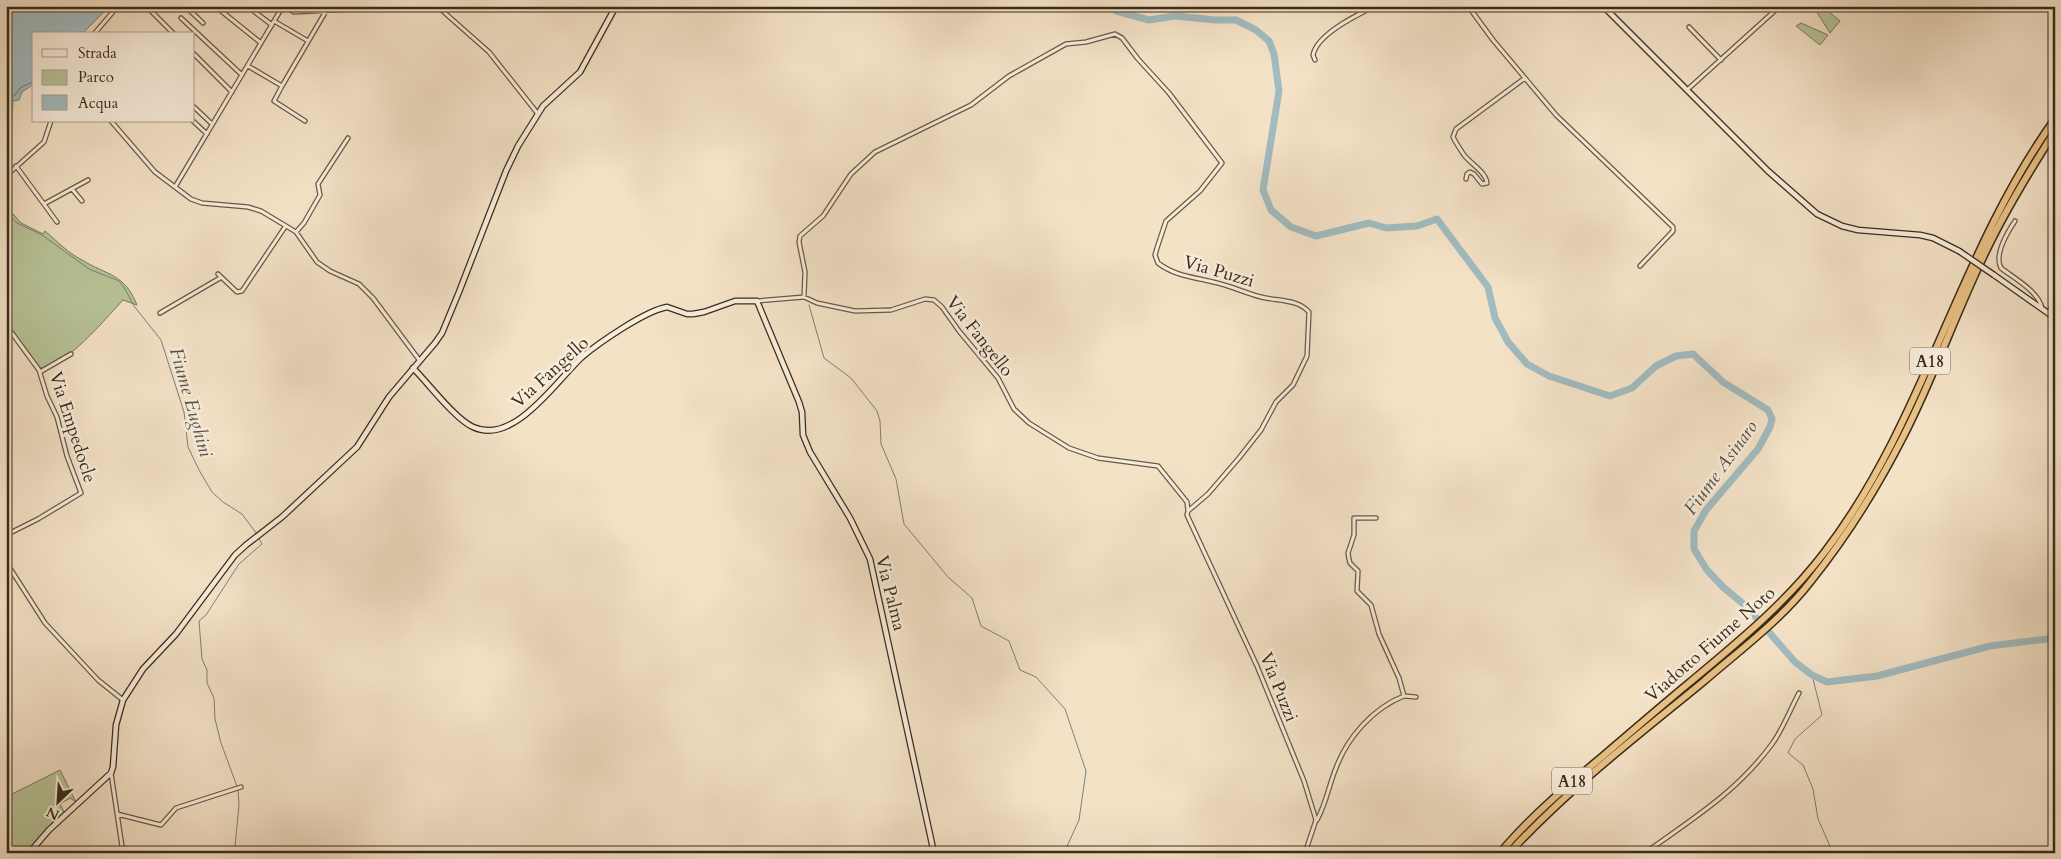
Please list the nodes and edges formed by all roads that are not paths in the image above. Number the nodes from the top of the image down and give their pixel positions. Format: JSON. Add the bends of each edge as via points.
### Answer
{"nodes":[{"id":1,"x":118,"y":6,"type":"edge"},
{"id":2,"x":184,"y":6,"type":"edge"},
{"id":3,"x":215,"y":6,"type":"edge"},
{"id":4,"x":247,"y":6,"type":"edge"},
{"id":5,"x":283,"y":6,"type":"edge"},
{"id":6,"x":437,"y":6,"type":"edge"},
{"id":7,"x":616,"y":6,"type":"edge"},
{"id":8,"x":1374,"y":6,"type":"edge"},
{"id":9,"x":1468,"y":6,"type":"edge"},
{"id":10,"x":1603,"y":6,"type":"edge"},
{"id":11,"x":1780,"y":6,"type":"edge"},
{"id":12,"x":373,"y":8,"type":"dead end"},
{"id":13,"x":151,"y":11,"type":"dead end"},
{"id":14,"x":326,"y":11,"type":"junction"},
{"id":15,"x":181,"y":18,"type":"dead end"},
{"id":16,"x":203,"y":23,"type":"dead end"},
{"id":17,"x":273,"y":23,"type":"junction"},
{"id":18,"x":1689,"y":27,"type":"dead end"},
{"id":19,"x":96,"y":32,"type":"edge"},
{"id":20,"x":172,"y":32,"type":"edge"},
{"id":21,"x":308,"y":42,"type":"junction"},
{"id":22,"x":261,"y":43,"type":"junction"},
{"id":23,"x":195,"y":55,"type":"edge"},
{"id":24,"x":1315,"y":60,"type":"dead end"},
{"id":25,"x":1721,"y":60,"type":"junction"},
{"id":26,"x":248,"y":66,"type":"junction"},
{"id":27,"x":242,"y":75,"type":"junction"},
{"id":28,"x":1525,"y":78,"type":"junction"},
{"id":29,"x":282,"y":86,"type":"junction"},
{"id":30,"x":1687,"y":90,"type":"junction"},
{"id":31,"x":232,"y":92,"type":"junction"},
{"id":32,"x":195,"y":108,"type":"edge"},
{"id":33,"x":538,"y":114,"type":"junction"},
{"id":34,"x":2055,"y":119,"type":"edge"},
{"id":35,"x":305,"y":121,"type":"dead end"},
{"id":36,"x":51,"y":122,"type":"edge"},
{"id":37,"x":112,"y":122,"type":"edge"},
{"id":38,"x":194,"y":122,"type":"edge"},
{"id":39,"x":212,"y":124,"type":"junction"},
{"id":40,"x":2055,"y":131,"type":"edge"},
{"id":41,"x":207,"y":134,"type":"junction"},
{"id":42,"x":348,"y":138,"type":"dead end"},
{"id":43,"x":16,"y":166,"type":"junction"},
{"id":44,"x":6,"y":176,"type":"edge"},
{"id":45,"x":1466,"y":179,"type":"dead end"},
{"id":46,"x":88,"y":180,"type":"dead end"},
{"id":47,"x":175,"y":187,"type":"junction"},
{"id":48,"x":72,"y":188,"type":"junction"},
{"id":49,"x":82,"y":201,"type":"dead end"},
{"id":50,"x":44,"y":204,"type":"junction"},
{"id":51,"x":2015,"y":221,"type":"dead end"},
{"id":52,"x":57,"y":222,"type":"dead end"},
{"id":53,"x":285,"y":227,"type":"junction"},
{"id":54,"x":296,"y":232,"type":"junction"},
{"id":55,"x":1640,"y":266,"type":"dead end"},
{"id":56,"x":218,"y":274,"type":"dead end"},
{"id":57,"x":220,"y":278,"type":"junction"},
{"id":58,"x":804,"y":297,"type":"junction"},
{"id":59,"x":757,"y":300,"type":"junction"},
{"id":60,"x":2055,"y":301,"type":"edge"},
{"id":61,"x":2042,"y":309,"type":"junction"},
{"id":62,"x":160,"y":313,"type":"dead end"},
{"id":63,"x":2049,"y":314,"type":"junction"},
{"id":64,"x":2055,"y":318,"type":"edge"},
{"id":65,"x":6,"y":325,"type":"edge"},
{"id":66,"x":71,"y":354,"type":"dead end"},
{"id":67,"x":420,"y":361,"type":"junction"},
{"id":68,"x":414,"y":368,"type":"junction"},
{"id":69,"x":40,"y":372,"type":"junction"},
{"id":70,"x":1188,"y":511,"type":"junction"},
{"id":71,"x":1376,"y":518,"type":"dead end"},
{"id":72,"x":6,"y":535,"type":"edge"},
{"id":73,"x":6,"y":562,"type":"edge"},
{"id":74,"x":1799,"y":694,"type":"dead end"},
{"id":75,"x":1404,"y":696,"type":"junction"},
{"id":76,"x":1416,"y":697,"type":"dead end"},
{"id":77,"x":123,"y":700,"type":"junction"},
{"id":78,"x":111,"y":773,"type":"junction"},
{"id":79,"x":241,"y":787,"type":"dead end"},
{"id":80,"x":117,"y":814,"type":"junction"},
{"id":81,"x":1316,"y":820,"type":"junction"},
{"id":82,"x":29,"y":853,"type":"edge"},
{"id":83,"x":123,"y":853,"type":"edge"},
{"id":84,"x":934,"y":853,"type":"edge"},
{"id":85,"x":1305,"y":853,"type":"edge"},
{"id":86,"x":1500,"y":853,"type":"edge"},
{"id":87,"x":1509,"y":853,"type":"edge"},
{"id":88,"x":1645,"y":853,"type":"edge"}],
"edges":[{"from":1,"to":19,"type":"street"},
{"from":2,"to":16,"type":"street"},
{"from":3,"to":22,"type":"street"},
{"from":4,"to":17,"type":"street"},
{"from":5,"to":14,"type":"street","via":[[294,12]]},
{"from":5,"to":17,"type":"street"},
{"from":6,"to":33,"type":"street","via":[[489,52]]},
{"from":7,"to":33,"type":"street","via":[[580,72]]},
{"from":8,"to":24,"type":"street","via":[[1318,43],[1313,55]]},
{"from":9,"to":28,"type":"street"},
{"from":10,"to":30,"type":"street"},
{"from":11,"to":25,"type":"street"},
{"from":12,"to":14,"type":"street"},
{"from":13,"to":20,"type":"street"},
{"from":14,"to":21,"type":"street"},
{"from":15,"to":27,"type":"street"},
{"from":17,"to":21,"type":"street"},
{"from":17,"to":22,"type":"street"},
{"from":18,"to":25,"type":"street"},
{"from":21,"to":29,"type":"street"},
{"from":22,"to":26,"type":"street"},
{"from":23,"to":31,"type":"street"},
{"from":25,"to":30,"type":"street"},
{"from":26,"to":27,"type":"street"},
{"from":26,"to":29,"type":"street"},
{"from":27,"to":31,"type":"street"},
{"from":28,"to":45,"type":"street","via":[[1456,129],[1456,142],[1487,183],[1482,184],[1470,172]]},
{"from":28,"to":55,"type":"street","via":[[1561,120],[1673,227],[1673,231]]},
{"from":29,"to":35,"type":"street","via":[[274,101]]},
{"from":30,"to":61,"type":"street","bridge":true,"via":[[1768,171],[1817,214],[1858,230],[1920,235],[1944,243]]},
{"from":31,"to":39,"type":"street"},
{"from":32,"to":39,"type":"street"},
{"from":33,"to":67,"type":"street","via":[[506,171],[442,333]]},
{"from":34,"to":86,"type":"highway","name":"Viadotto Fiume Noto","number":"A18","via":[[2011,187],[1983,241],[1895,437],[1869,486],[1825,552],[1790,594],[1749,634],[1551,801]]},
{"from":36,"to":43,"type":"street","via":[[44,142]]},
{"from":37,"to":47,"type":"street","via":[[155,172]]},
{"from":38,"to":41,"type":"street"},
{"from":39,"to":41,"type":"street"},
{"from":40,"to":87,"type":"highway","name":"Viadotto Fiume Noto","number":"A18","via":[[1996,229],[1904,435],[1852,526],[1795,600],[1754,639],[1580,783]]},
{"from":41,"to":47,"type":"street"},
{"from":42,"to":54,"type":"street","via":[[318,184],[320,195]]},
{"from":43,"to":44,"type":"street"},
{"from":43,"to":50,"type":"street"},
{"from":46,"to":48,"type":"street"},
{"from":47,"to":53,"type":"street","via":[[197,201],[262,211]]},
{"from":48,"to":49,"type":"street"},
{"from":48,"to":50,"type":"street"},
{"from":50,"to":52,"type":"street"},
{"from":51,"to":61,"type":"street","via":[[2000,248],[1999,264],[2032,292]]},
{"from":53,"to":54,"type":"street"},
{"from":53,"to":57,"type":"street","via":[[242,291],[237,292]]},
{"from":54,"to":67,"type":"street","via":[[318,262],[359,284],[373,298]]},
{"from":56,"to":57,"type":"street"},
{"from":57,"to":62,"type":"street"},
{"from":58,"to":59,"type":"street","name":"Via Fangello"},
{"from":58,"to":70,"type":"street","name":"Via Fangello","via":[[855,311],[891,310],[924,299],[934,300],[998,378],[1014,409],[1029,423],[1069,448],[1098,458],[1158,466],[1186,502]]},
{"from":58,"to":70,"type":"street","name":"Via Puzzi","via":[[805,272],[800,236],[823,216],[851,174],[875,152],[971,105],[1008,76],[1066,44],[1119,35],[1169,93],[1222,163],[1200,191],[1166,221],[1157,248],[1158,263],[1182,276],[1262,298],[1295,303],[1309,312],[1307,356],[1294,385],[1276,402],[1247,448],[1208,494]]},
{"from":59,"to":68,"type":"street","name":"Via Fangello","via":[[735,301],[698,314],[667,307],[647,314],[584,356],[542,399],[511,424],[496,430],[483,430],[466,423]]},
{"from":59,"to":84,"type":"street","name":"Via Palma","via":[[799,402],[803,435],[810,452],[850,518],[870,559]]},
{"from":60,"to":63,"type":"street"},
{"from":61,"to":63,"type":"street"},
{"from":63,"to":64,"type":"street"},
{"from":65,"to":69,"type":"street","name":"Via Empedocle"},
{"from":66,"to":69,"type":"street"},
{"from":67,"to":68,"type":"street"},
{"from":68,"to":77,"type":"street","via":[[389,397],[357,447],[235,556],[176,634],[143,669]]},
{"from":69,"to":72,"type":"street","name":"Via Empedocle","via":[[81,493]]},
{"from":70,"to":81,"type":"street","name":"Via Puzzi","via":[[1192,528],[1257,666],[1298,764]]},
{"from":71,"to":75,"type":"street","via":[[1354,518],[1348,559],[1357,568],[1357,591],[1370,605]]},
{"from":73,"to":77,"type":"street","via":[[45,623],[98,680]]},
{"from":74,"to":88,"type":"street","via":[[1772,743],[1746,775],[1712,806]]},
{"from":75,"to":76,"type":"street"},
{"from":75,"to":81,"type":"street","via":[[1379,710],[1347,745]]},
{"from":77,"to":78,"type":"street","via":[[116,725]]},
{"from":78,"to":80,"type":"street"},
{"from":78,"to":82,"type":"street"},
{"from":79,"to":80,"type":"street","via":[[176,808],[161,825]]},
{"from":80,"to":83,"type":"street"},
{"from":81,"to":85,"type":"street"}]}
